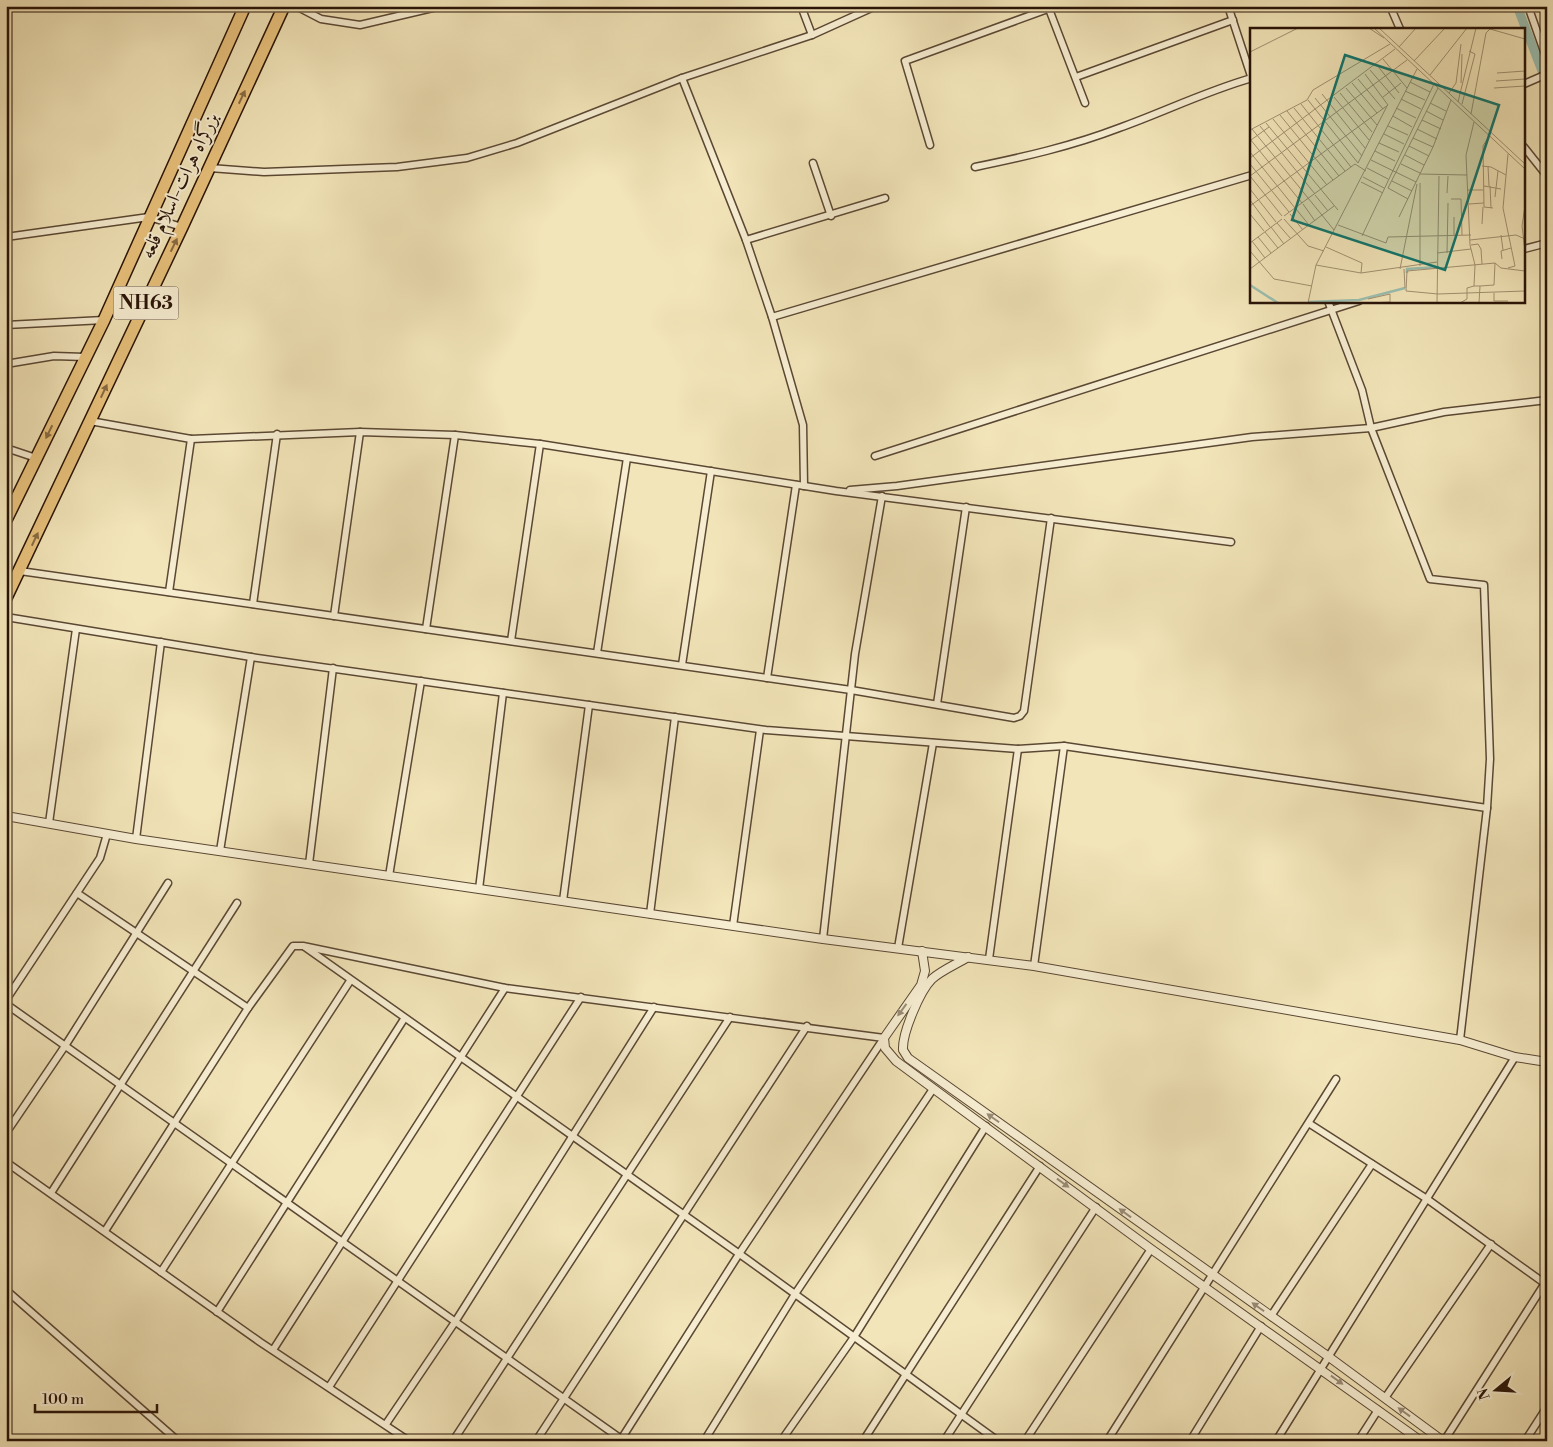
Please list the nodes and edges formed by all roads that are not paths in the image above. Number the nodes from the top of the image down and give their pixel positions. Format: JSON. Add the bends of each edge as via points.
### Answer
{"nodes":[{"id":1,"x":245,"y":6,"type":"edge"},
{"id":2,"x":284,"y":6,"type":"edge"},
{"id":3,"x":296,"y":6,"type":"edge"},
{"id":4,"x":441,"y":6,"type":"edge"},
{"id":5,"x":801,"y":6,"type":"edge"},
{"id":6,"x":876,"y":6,"type":"edge"},
{"id":7,"x":1056,"y":6,"type":"edge"},
{"id":8,"x":1228,"y":6,"type":"edge"},
{"id":9,"x":1390,"y":6,"type":"edge"},
{"id":10,"x":1528,"y":6,"type":"edge"},
{"id":11,"x":1049,"y":9,"type":"junction"},
{"id":12,"x":1233,"y":20,"type":"junction"},
{"id":13,"x":1400,"y":28,"type":"edge"},
{"id":14,"x":812,"y":35,"type":"junction"},
{"id":15,"x":1547,"y":60,"type":"edge"},
{"id":16,"x":1250,"y":73,"type":"edge"},
{"id":17,"x":1547,"y":74,"type":"edge"},
{"id":18,"x":1076,"y":77,"type":"junction"},
{"id":19,"x":682,"y":78,"type":"junction"},
{"id":20,"x":1250,"y":80,"type":"edge"},
{"id":21,"x":1527,"y":82,"type":"edge"},
{"id":22,"x":1085,"y":103,"type":"dead end"},
{"id":23,"x":930,"y":145,"type":"dead end"},
{"id":24,"x":1526,"y":150,"type":"edge"},
{"id":25,"x":813,"y":163,"type":"dead end"},
{"id":26,"x":975,"y":167,"type":"dead end"},
{"id":27,"x":210,"y":168,"type":"junction"},
{"id":28,"x":1250,"y":176,"type":"edge"},
{"id":29,"x":1547,"y":176,"type":"edge"},
{"id":30,"x":886,"y":198,"type":"dead end"},
{"id":31,"x":831,"y":216,"type":"junction"},
{"id":32,"x":149,"y":217,"type":"junction"},
{"id":33,"x":182,"y":227,"type":"junction"},
{"id":34,"x":6,"y":237,"type":"edge"},
{"id":35,"x":746,"y":240,"type":"junction"},
{"id":36,"x":1547,"y":243,"type":"edge"},
{"id":37,"x":1526,"y":249,"type":"edge"},
{"id":38,"x":1328,"y":302,"type":"edge"},
{"id":39,"x":1356,"y":302,"type":"edge"},
{"id":40,"x":1331,"y":310,"type":"junction"},
{"id":41,"x":772,"y":318,"type":"junction"},
{"id":42,"x":104,"y":320,"type":"junction"},
{"id":43,"x":6,"y":325,"type":"edge"},
{"id":44,"x":85,"y":357,"type":"junction"},
{"id":45,"x":6,"y":364,"type":"edge"},
{"id":46,"x":1547,"y":400,"type":"edge"},
{"id":47,"x":90,"y":420,"type":"junction"},
{"id":48,"x":1371,"y":428,"type":"junction"},
{"id":49,"x":360,"y":432,"type":"junction"},
{"id":50,"x":277,"y":434,"type":"junction"},
{"id":51,"x":455,"y":435,"type":"junction"},
{"id":52,"x":191,"y":439,"type":"junction"},
{"id":53,"x":540,"y":444,"type":"junction"},
{"id":54,"x":6,"y":448,"type":"edge"},
{"id":55,"x":875,"y":456,"type":"dead end"},
{"id":56,"x":36,"y":458,"type":"junction"},
{"id":57,"x":627,"y":458,"type":"junction"},
{"id":58,"x":711,"y":471,"type":"junction"},
{"id":59,"x":796,"y":485,"type":"junction"},
{"id":60,"x":804,"y":486,"type":"junction"},
{"id":61,"x":836,"y":491,"type":"junction"},
{"id":62,"x":882,"y":496,"type":"junction"},
{"id":63,"x":966,"y":507,"type":"junction"},
{"id":64,"x":1051,"y":518,"type":"junction"},
{"id":65,"x":6,"y":520,"type":"edge"},
{"id":66,"x":1231,"y":542,"type":"dead end"},
{"id":67,"x":20,"y":570,"type":"junction"},
{"id":68,"x":168,"y":592,"type":"junction"},
{"id":69,"x":6,"y":598,"type":"edge"},
{"id":70,"x":253,"y":604,"type":"junction"},
{"id":71,"x":334,"y":616,"type":"junction"},
{"id":72,"x":6,"y":617,"type":"edge"},
{"id":73,"x":76,"y":628,"type":"junction"},
{"id":74,"x":426,"y":629,"type":"junction"},
{"id":75,"x":511,"y":641,"type":"junction"},
{"id":76,"x":160,"y":642,"type":"junction"},
{"id":77,"x":597,"y":654,"type":"junction"},
{"id":78,"x":251,"y":656,"type":"junction"},
{"id":79,"x":682,"y":666,"type":"junction"},
{"id":80,"x":333,"y":668,"type":"junction"},
{"id":81,"x":767,"y":678,"type":"junction"},
{"id":82,"x":421,"y":681,"type":"junction"},
{"id":83,"x":851,"y":690,"type":"junction"},
{"id":84,"x":503,"y":693,"type":"junction"},
{"id":85,"x":938,"y":704,"type":"junction"},
{"id":86,"x":589,"y":705,"type":"junction"},
{"id":87,"x":674,"y":717,"type":"junction"},
{"id":88,"x":760,"y":730,"type":"junction"},
{"id":89,"x":845,"y":736,"type":"junction"},
{"id":90,"x":934,"y":742,"type":"junction"},
{"id":91,"x":1064,"y":746,"type":"junction"},
{"id":92,"x":1018,"y":749,"type":"junction"},
{"id":93,"x":1487,"y":808,"type":"junction"},
{"id":94,"x":6,"y":816,"type":"edge"},
{"id":95,"x":49,"y":823,"type":"junction"},
{"id":96,"x":106,"y":834,"type":"junction"},
{"id":97,"x":136,"y":839,"type":"junction"},
{"id":98,"x":220,"y":851,"type":"junction"},
{"id":99,"x":309,"y":864,"type":"junction"},
{"id":100,"x":389,"y":876,"type":"junction"},
{"id":101,"x":168,"y":883,"type":"dead end"},
{"id":102,"x":478,"y":889,"type":"junction"},
{"id":103,"x":77,"y":892,"type":"junction"},
{"id":104,"x":563,"y":901,"type":"junction"},
{"id":105,"x":238,"y":904,"type":"dead end"},
{"id":106,"x":650,"y":914,"type":"junction"},
{"id":107,"x":733,"y":926,"type":"junction"},
{"id":108,"x":137,"y":933,"type":"junction"},
{"id":109,"x":823,"y":939,"type":"junction"},
{"id":110,"x":302,"y":946,"type":"junction"},
{"id":111,"x":898,"y":948,"type":"junction"},
{"id":112,"x":922,"y":951,"type":"junction"},
{"id":113,"x":968,"y":957,"type":"junction"},
{"id":114,"x":989,"y":959,"type":"junction"},
{"id":115,"x":1034,"y":966,"type":"junction"},
{"id":116,"x":194,"y":971,"type":"junction"},
{"id":117,"x":350,"y":981,"type":"junction"},
{"id":118,"x":505,"y":988,"type":"junction"},
{"id":119,"x":581,"y":997,"type":"junction"},
{"id":120,"x":6,"y":1000,"type":"edge"},
{"id":121,"x":6,"y":1004,"type":"edge"},
{"id":122,"x":654,"y":1007,"type":"junction"},
{"id":123,"x":248,"y":1008,"type":"junction"},
{"id":124,"x":730,"y":1017,"type":"junction"},
{"id":125,"x":404,"y":1019,"type":"junction"},
{"id":126,"x":807,"y":1026,"type":"junction"},
{"id":127,"x":884,"y":1038,"type":"junction"},
{"id":128,"x":1460,"y":1040,"type":"junction"},
{"id":129,"x":65,"y":1046,"type":"junction"},
{"id":130,"x":1516,"y":1057,"type":"junction"},
{"id":131,"x":460,"y":1058,"type":"junction"},
{"id":132,"x":1547,"y":1062,"type":"edge"},
{"id":133,"x":1336,"y":1079,"type":"dead end"},
{"id":134,"x":120,"y":1085,"type":"junction"},
{"id":135,"x":933,"y":1089,"type":"junction"},
{"id":136,"x":517,"y":1098,"type":"junction"},
{"id":137,"x":1310,"y":1124,"type":"junction"},
{"id":138,"x":174,"y":1125,"type":"junction"},
{"id":139,"x":986,"y":1126,"type":"junction"},
{"id":140,"x":6,"y":1134,"type":"edge"},
{"id":141,"x":573,"y":1137,"type":"junction"},
{"id":142,"x":6,"y":1162,"type":"edge"},
{"id":143,"x":1372,"y":1164,"type":"junction"},
{"id":144,"x":232,"y":1165,"type":"junction"},
{"id":145,"x":1040,"y":1166,"type":"junction"},
{"id":146,"x":628,"y":1176,"type":"junction"},
{"id":147,"x":51,"y":1193,"type":"junction"},
{"id":148,"x":1427,"y":1199,"type":"junction"},
{"id":149,"x":287,"y":1204,"type":"junction"},
{"id":150,"x":1096,"y":1207,"type":"junction"},
{"id":151,"x":684,"y":1215,"type":"junction"},
{"id":152,"x":105,"y":1231,"type":"junction"},
{"id":153,"x":341,"y":1242,"type":"junction"},
{"id":154,"x":1490,"y":1244,"type":"junction"},
{"id":155,"x":1151,"y":1248,"type":"junction"},
{"id":156,"x":739,"y":1254,"type":"junction"},
{"id":157,"x":161,"y":1272,"type":"junction"},
{"id":158,"x":1213,"y":1276,"type":"junction"},
{"id":159,"x":398,"y":1282,"type":"junction"},
{"id":160,"x":1546,"y":1284,"type":"edge"},
{"id":161,"x":1205,"y":1286,"type":"junction"},
{"id":162,"x":6,"y":1290,"type":"edge"},
{"id":163,"x":795,"y":1294,"type":"junction"},
{"id":164,"x":218,"y":1312,"type":"junction"},
{"id":165,"x":1271,"y":1316,"type":"junction"},
{"id":166,"x":455,"y":1322,"type":"junction"},
{"id":167,"x":1262,"y":1326,"type":"junction"},
{"id":168,"x":854,"y":1336,"type":"junction"},
{"id":169,"x":273,"y":1350,"type":"junction"},
{"id":170,"x":1329,"y":1357,"type":"junction"},
{"id":171,"x":507,"y":1358,"type":"junction"},
{"id":172,"x":1322,"y":1369,"type":"junction"},
{"id":173,"x":907,"y":1375,"type":"junction"},
{"id":174,"x":330,"y":1387,"type":"junction"},
{"id":175,"x":564,"y":1398,"type":"junction"},
{"id":176,"x":1385,"y":1398,"type":"junction"},
{"id":177,"x":1547,"y":1407,"type":"edge"},
{"id":178,"x":1378,"y":1410,"type":"junction"},
{"id":179,"x":961,"y":1414,"type":"junction"},
{"id":180,"x":386,"y":1424,"type":"junction"},
{"id":181,"x":622,"y":1440,"type":"edge"},
{"id":182,"x":178,"y":1441,"type":"edge"},
{"id":183,"x":409,"y":1441,"type":"edge"},
{"id":184,"x":454,"y":1441,"type":"edge"},
{"id":185,"x":536,"y":1441,"type":"edge"},
{"id":186,"x":704,"y":1441,"type":"edge"},
{"id":187,"x":781,"y":1441,"type":"edge"},
{"id":188,"x":863,"y":1441,"type":"edge"},
{"id":189,"x":944,"y":1441,"type":"edge"},
{"id":190,"x":998,"y":1441,"type":"edge"},
{"id":191,"x":1025,"y":1441,"type":"edge"},
{"id":192,"x":1107,"y":1441,"type":"edge"},
{"id":193,"x":1190,"y":1441,"type":"edge"},
{"id":194,"x":1276,"y":1441,"type":"edge"},
{"id":195,"x":1358,"y":1441,"type":"edge"},
{"id":196,"x":1421,"y":1441,"type":"edge"},
{"id":197,"x":1443,"y":1441,"type":"edge"},
{"id":198,"x":1525,"y":1441,"type":"edge"}],
"edges":[{"from":1,"to":32,"type":"highway","name":"بزرگراه هرات-اسلام قلعه","number":"NH63"},
{"from":27,"to":2,"type":"highway","name":"بزرگراه هرات-اسلام قلعه","number":"NH63","one_way":true},
{"from":3,"to":4,"type":"street","via":[[321,19],[360,25]]},
{"from":5,"to":14,"type":"street"},
{"from":6,"to":14,"type":"street"},
{"from":7,"to":11,"type":"street"},
{"from":8,"to":12,"type":"street"},
{"from":9,"to":13,"type":"street"},
{"from":10,"to":15,"type":"street"},
{"from":11,"to":18,"type":"street"},
{"from":11,"to":23,"type":"street","via":[[905,61]]},
{"from":12,"to":16,"type":"street"},
{"from":12,"to":18,"type":"street"},
{"from":14,"to":19,"type":"street"},
{"from":17,"to":21,"type":"street"},
{"from":18,"to":22,"type":"street"},
{"from":19,"to":27,"type":"street","via":[[517,144],[467,158],[397,167],[264,172]]},
{"from":19,"to":35,"type":"street"},
{"from":20,"to":26,"type":"street","via":[[1224,86],[1118,129],[1034,155]]},
{"from":24,"to":29,"type":"street"},
{"from":25,"to":31,"type":"street"},
{"from":27,"to":33,"type":"highway","name":"بزرگراه هرات-اسلام قلعه","number":"NH63"},
{"from":28,"to":41,"type":"street"},
{"from":30,"to":31,"type":"street"},
{"from":31,"to":35,"type":"street"},
{"from":32,"to":33,"type":"street"},
{"from":32,"to":34,"type":"street"},
{"from":32,"to":42,"type":"highway","name":"بزرگراه هرات-اسلام قلعه","number":"NH63"},
{"from":47,"to":33,"type":"highway","name":"بزرگراه هرات-اسلام قلعه","number":"NH63","one_way":true},
{"from":35,"to":41,"type":"street"},
{"from":36,"to":37,"type":"street"},
{"from":38,"to":40,"type":"street"},
{"from":39,"to":40,"type":"street"},
{"from":40,"to":48,"type":"street","via":[[1362,390]]},
{"from":40,"to":55,"type":"street"},
{"from":41,"to":60,"type":"street","via":[[803,425]]},
{"from":42,"to":43,"type":"street"},
{"from":42,"to":44,"type":"highway","name":"بزرگراه هرات-اسلام قلعه","number":"NH63"},
{"from":44,"to":45,"type":"street","via":[[54,356]]},
{"from":44,"to":56,"type":"highway","name":"بزرگراه هرات-اسلام قلعه","number":"NH63","one_way":true},
{"from":46,"to":48,"type":"street","via":[[1444,412]]},
{"from":47,"to":52,"type":"street"},
{"from":67,"to":47,"type":"highway","name":"بزرگراه هرات-اسلام قلعه","number":"NH63","one_way":true},
{"from":48,"to":61,"type":"street","via":[[1252,438]]},
{"from":48,"to":93,"type":"street","via":[[1430,579],[1484,585],[1490,759]]},
{"from":49,"to":50,"type":"street"},
{"from":49,"to":51,"type":"street"},
{"from":49,"to":71,"type":"street"},
{"from":50,"to":52,"type":"street"},
{"from":50,"to":70,"type":"street"},
{"from":51,"to":53,"type":"street"},
{"from":51,"to":74,"type":"street"},
{"from":52,"to":68,"type":"street"},
{"from":53,"to":57,"type":"street"},
{"from":53,"to":75,"type":"street"},
{"from":54,"to":56,"type":"street"},
{"from":56,"to":65,"type":"highway","name":"بزرگراه هرات-اسلام قلعه","number":"NH63"},
{"from":57,"to":58,"type":"street"},
{"from":57,"to":77,"type":"street"},
{"from":58,"to":59,"type":"street"},
{"from":58,"to":79,"type":"street"},
{"from":59,"to":60,"type":"street"},
{"from":59,"to":81,"type":"street"},
{"from":60,"to":61,"type":"street"},
{"from":61,"to":62,"type":"street"},
{"from":62,"to":63,"type":"street"},
{"from":62,"to":83,"type":"street"},
{"from":63,"to":64,"type":"street"},
{"from":63,"to":85,"type":"street"},
{"from":64,"to":66,"type":"street"},
{"from":64,"to":85,"type":"street","via":[[1024,711],[1014,718]]},
{"from":67,"to":68,"type":"street"},
{"from":67,"to":69,"type":"highway","name":"بزرگراه هرات-اسلام قلعه","number":"NH63"},
{"from":68,"to":70,"type":"street"},
{"from":70,"to":71,"type":"street"},
{"from":71,"to":74,"type":"street"},
{"from":72,"to":73,"type":"street"},
{"from":73,"to":76,"type":"street"},
{"from":73,"to":95,"type":"street"},
{"from":74,"to":75,"type":"street"},
{"from":75,"to":77,"type":"street"},
{"from":76,"to":78,"type":"street"},
{"from":76,"to":97,"type":"street"},
{"from":77,"to":79,"type":"street"},
{"from":78,"to":80,"type":"street"},
{"from":78,"to":98,"type":"street"},
{"from":79,"to":81,"type":"street"},
{"from":80,"to":82,"type":"street"},
{"from":80,"to":99,"type":"street"},
{"from":81,"to":83,"type":"street"},
{"from":82,"to":84,"type":"street"},
{"from":82,"to":100,"type":"street"},
{"from":83,"to":85,"type":"street"},
{"from":83,"to":89,"type":"street"},
{"from":84,"to":86,"type":"street"},
{"from":84,"to":102,"type":"street"},
{"from":86,"to":87,"type":"street"},
{"from":86,"to":104,"type":"street"},
{"from":87,"to":88,"type":"street"},
{"from":87,"to":106,"type":"street"},
{"from":88,"to":89,"type":"street"},
{"from":88,"to":107,"type":"street"},
{"from":89,"to":90,"type":"street"},
{"from":89,"to":109,"type":"street"},
{"from":90,"to":92,"type":"street"},
{"from":90,"to":111,"type":"street"},
{"from":91,"to":92,"type":"street"},
{"from":91,"to":93,"type":"street"},
{"from":91,"to":115,"type":"street"},
{"from":92,"to":114,"type":"street"},
{"from":93,"to":128,"type":"street"},
{"from":94,"to":95,"type":"street"},
{"from":95,"to":96,"type":"street"},
{"from":96,"to":97,"type":"street"},
{"from":96,"to":103,"type":"street","via":[[100,858]]},
{"from":97,"to":98,"type":"street"},
{"from":98,"to":99,"type":"street"},
{"from":99,"to":100,"type":"street"},
{"from":100,"to":102,"type":"street"},
{"from":101,"to":108,"type":"street"},
{"from":102,"to":104,"type":"street"},
{"from":103,"to":108,"type":"street"},
{"from":103,"to":120,"type":"street"},
{"from":104,"to":106,"type":"street"},
{"from":105,"to":116,"type":"street"},
{"from":106,"to":107,"type":"street"},
{"from":107,"to":109,"type":"street"},
{"from":108,"to":116,"type":"street"},
{"from":108,"to":129,"type":"street"},
{"from":109,"to":111,"type":"street"},
{"from":110,"to":117,"type":"street"},
{"from":110,"to":118,"type":"street"},
{"from":110,"to":123,"type":"street","via":[[290,948]]},
{"from":111,"to":112,"type":"street"},
{"from":112,"to":113,"type":"street"},
{"from":112,"to":127,"type":"street","one_way":true,"via":[[925,971],[921,985]]},
{"from":113,"to":114,"type":"street"},
{"from":158,"to":113,"type":"street","one_way":true,"via":[[905,1054],[902,1045],[904,1035],[928,985],[937,975]]},
{"from":114,"to":115,"type":"street"},
{"from":115,"to":128,"type":"street"},
{"from":116,"to":123,"type":"street"},
{"from":116,"to":134,"type":"street"},
{"from":117,"to":125,"type":"street"},
{"from":117,"to":144,"type":"street"},
{"from":118,"to":119,"type":"street"},
{"from":118,"to":131,"type":"street"},
{"from":119,"to":122,"type":"street"},
{"from":119,"to":136,"type":"street"},
{"from":121,"to":129,"type":"street"},
{"from":122,"to":124,"type":"street"},
{"from":122,"to":141,"type":"street"},
{"from":123,"to":138,"type":"street"},
{"from":124,"to":126,"type":"street"},
{"from":124,"to":146,"type":"street"},
{"from":125,"to":131,"type":"street"},
{"from":125,"to":149,"type":"street"},
{"from":126,"to":127,"type":"street"},
{"from":126,"to":151,"type":"street"},
{"from":127,"to":135,"type":"street","via":[[885,1048],[896,1061]]},
{"from":127,"to":156,"type":"street"},
{"from":128,"to":130,"type":"street"},
{"from":129,"to":134,"type":"street"},
{"from":129,"to":140,"type":"street"},
{"from":130,"to":132,"type":"street"},
{"from":130,"to":148,"type":"street"},
{"from":131,"to":136,"type":"street"},
{"from":131,"to":153,"type":"street"},
{"from":133,"to":137,"type":"street"},
{"from":134,"to":138,"type":"street"},
{"from":134,"to":147,"type":"street"},
{"from":135,"to":139,"type":"street"},
{"from":135,"to":163,"type":"street"},
{"from":136,"to":141,"type":"street"},
{"from":136,"to":159,"type":"street"},
{"from":137,"to":143,"type":"street"},
{"from":137,"to":158,"type":"street"},
{"from":138,"to":144,"type":"street"},
{"from":138,"to":152,"type":"street"},
{"from":139,"to":145,"type":"street"},
{"from":139,"to":168,"type":"street"},
{"from":141,"to":146,"type":"street"},
{"from":141,"to":166,"type":"street"},
{"from":142,"to":147,"type":"street"},
{"from":143,"to":148,"type":"street"},
{"from":143,"to":165,"type":"street"},
{"from":144,"to":149,"type":"street"},
{"from":144,"to":157,"type":"street"},
{"from":145,"to":150,"type":"street","one_way":true},
{"from":145,"to":173,"type":"street"},
{"from":146,"to":151,"type":"street"},
{"from":146,"to":171,"type":"street"},
{"from":147,"to":152,"type":"street"},
{"from":148,"to":154,"type":"street"},
{"from":148,"to":170,"type":"street"},
{"from":149,"to":153,"type":"street"},
{"from":149,"to":164,"type":"street"},
{"from":150,"to":155,"type":"street"},
{"from":150,"to":179,"type":"street"},
{"from":151,"to":156,"type":"street"},
{"from":151,"to":175,"type":"street"},
{"from":152,"to":157,"type":"street"},
{"from":153,"to":159,"type":"street"},
{"from":153,"to":169,"type":"street"},
{"from":154,"to":160,"type":"street"},
{"from":154,"to":176,"type":"street"},
{"from":155,"to":161,"type":"street"},
{"from":155,"to":191,"type":"street"},
{"from":156,"to":163,"type":"street"},
{"from":156,"to":181,"type":"street"},
{"from":157,"to":164,"type":"street"},
{"from":158,"to":161,"type":"street"},
{"from":165,"to":158,"type":"street","one_way":true},
{"from":159,"to":166,"type":"street"},
{"from":159,"to":174,"type":"street"},
{"from":160,"to":197,"type":"street"},
{"from":161,"to":167,"type":"street"},
{"from":161,"to":192,"type":"street"},
{"from":162,"to":182,"type":"street"},
{"from":163,"to":168,"type":"street"},
{"from":163,"to":186,"type":"street"},
{"from":164,"to":169,"type":"street"},
{"from":165,"to":170,"type":"street"},
{"from":166,"to":171,"type":"street"},
{"from":166,"to":180,"type":"street"},
{"from":167,"to":172,"type":"street"},
{"from":167,"to":193,"type":"street"},
{"from":168,"to":173,"type":"street"},
{"from":168,"to":187,"type":"street"},
{"from":169,"to":174,"type":"street"},
{"from":170,"to":172,"type":"street"},
{"from":170,"to":176,"type":"street"},
{"from":171,"to":175,"type":"street"},
{"from":171,"to":184,"type":"street"},
{"from":172,"to":178,"type":"street","one_way":true},
{"from":172,"to":194,"type":"street"},
{"from":173,"to":179,"type":"street"},
{"from":173,"to":188,"type":"street"},
{"from":174,"to":180,"type":"street"},
{"from":175,"to":181,"type":"street"},
{"from":175,"to":185,"type":"street"},
{"from":197,"to":176,"type":"street","one_way":true},
{"from":177,"to":198,"type":"street"},
{"from":178,"to":195,"type":"street"},
{"from":178,"to":196,"type":"street"},
{"from":179,"to":189,"type":"street"},
{"from":179,"to":190,"type":"street"},
{"from":180,"to":183,"type":"street"}]}
